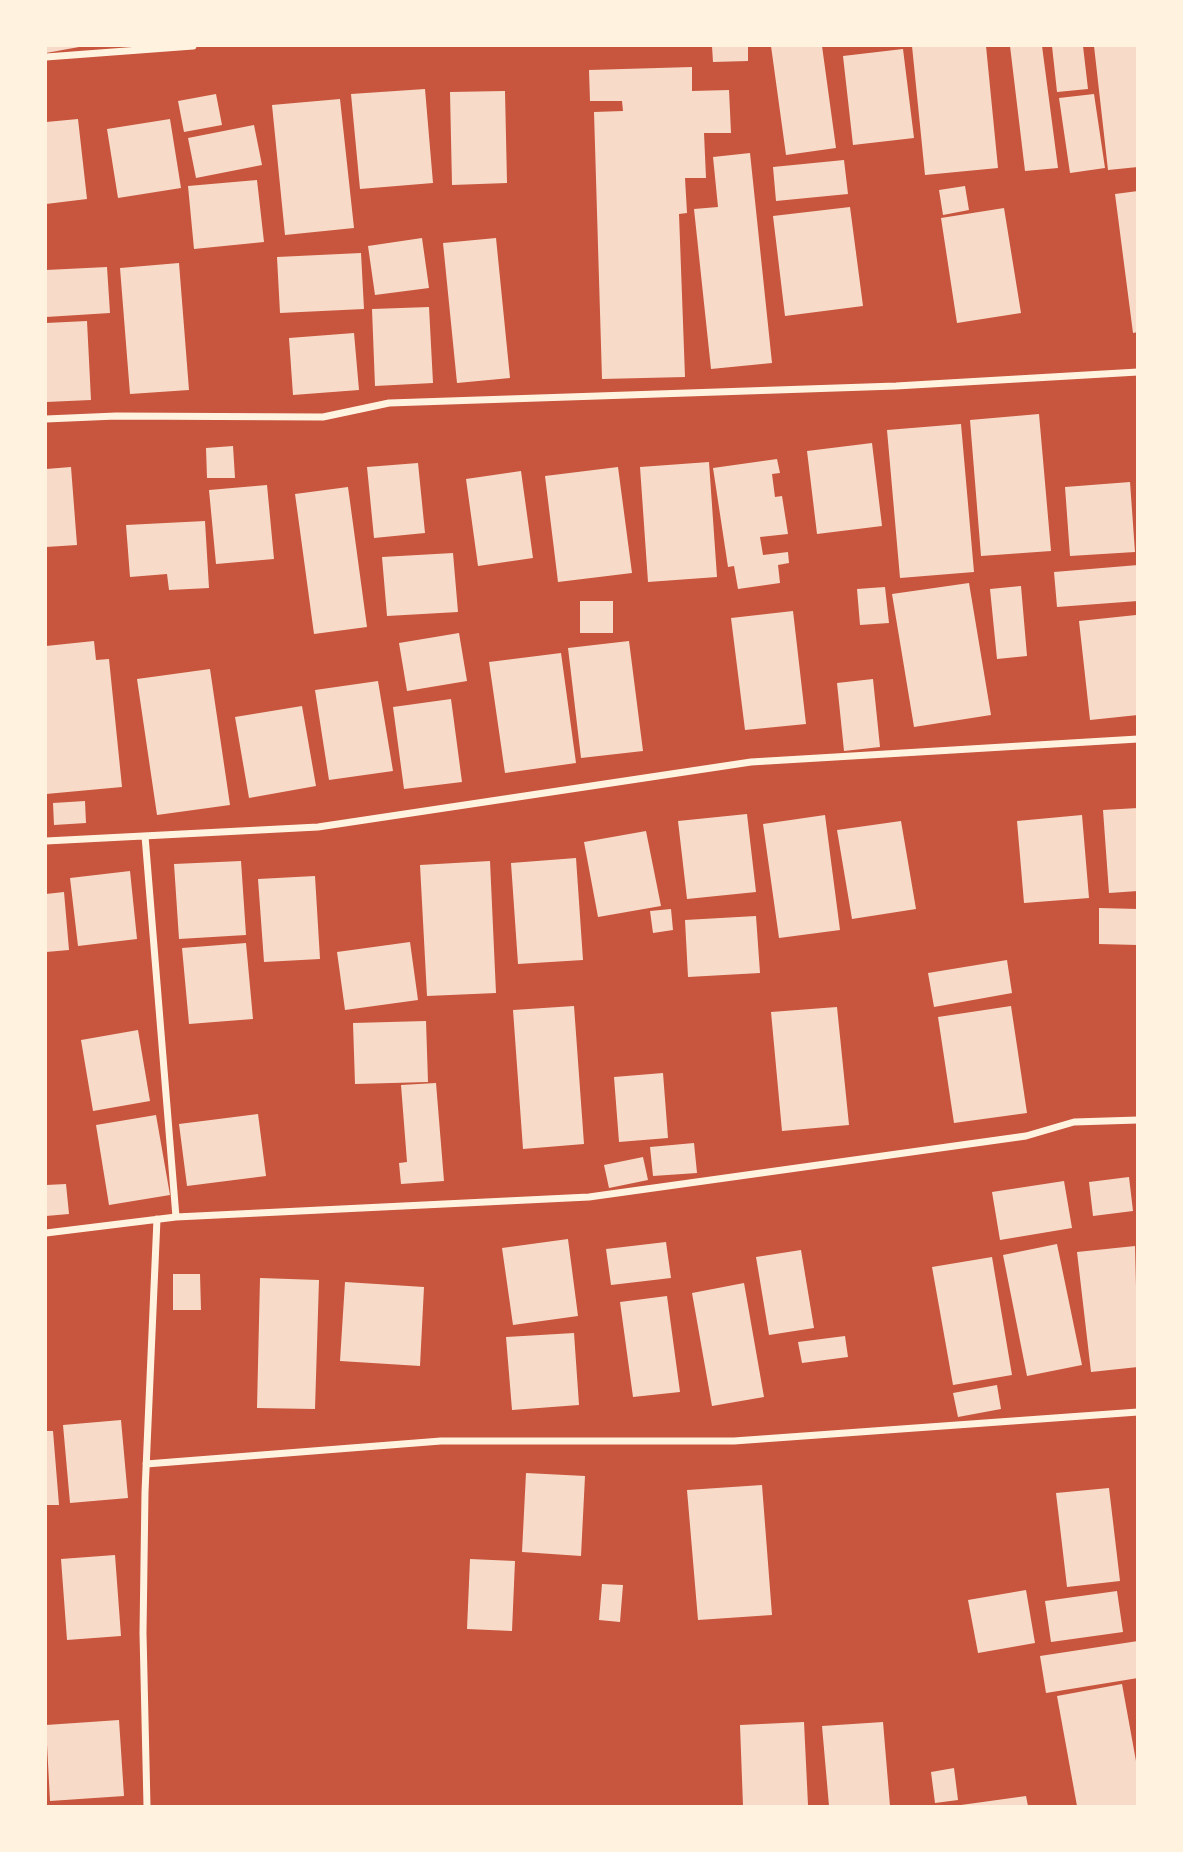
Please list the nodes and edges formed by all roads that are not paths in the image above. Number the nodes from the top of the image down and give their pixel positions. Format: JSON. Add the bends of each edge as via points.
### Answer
{"nodes":[{"id":1,"x":193,"y":46,"type":"edge"},
{"id":2,"x":46,"y":57,"type":"edge"},
{"id":3,"x":1138,"y":372,"type":"edge"},
{"id":4,"x":46,"y":419,"type":"edge"},
{"id":5,"x":1138,"y":739,"type":"edge"},
{"id":6,"x":145,"y":836,"type":"junction"},
{"id":7,"x":46,"y":841,"type":"edge"},
{"id":8,"x":1138,"y":1120,"type":"edge"},
{"id":9,"x":176,"y":1217,"type":"junction"},
{"id":10,"x":157,"y":1219,"type":"junction"},
{"id":11,"x":46,"y":1233,"type":"edge"},
{"id":12,"x":1138,"y":1412,"type":"edge"},
{"id":13,"x":146,"y":1464,"type":"junction"},
{"id":14,"x":147,"y":1807,"type":"edge"}],
"edges":[{"from":1,"to":2,"type":"street"},
{"from":3,"to":4,"type":"street","via":[[897,386],[389,403],[323,416]]},
{"from":5,"to":6,"type":"street","via":[[751,762],[318,827]]},
{"from":6,"to":7,"type":"street"},
{"from":6,"to":9,"type":"street"},
{"from":8,"to":9,"type":"street","via":[[1074,1122],[1026,1136],[589,1197]]},
{"from":9,"to":10,"type":"street"},
{"from":10,"to":11,"type":"street"},
{"from":10,"to":13,"type":"street"},
{"from":12,"to":13,"type":"street","via":[[734,1441],[441,1441]]},
{"from":13,"to":14,"type":"street"}]}
